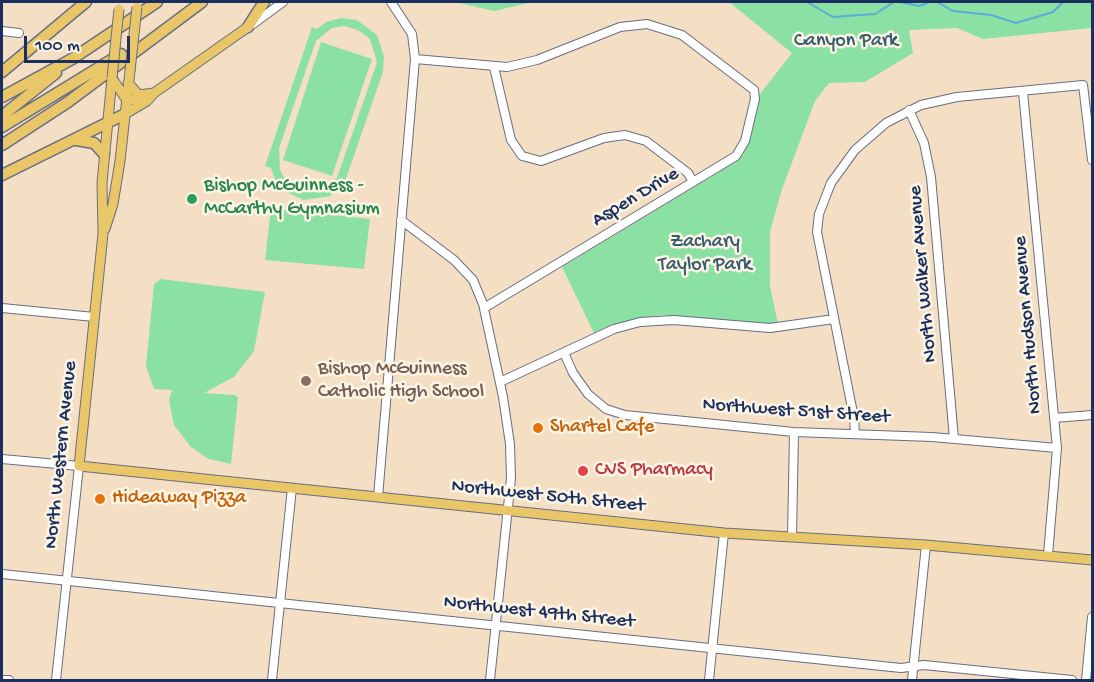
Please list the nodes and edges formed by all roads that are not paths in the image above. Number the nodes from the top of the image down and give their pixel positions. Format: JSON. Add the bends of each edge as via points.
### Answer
{"nodes":[{"id":1,"x":86,"y":2,"type":"edge"},
{"id":2,"x":157,"y":2,"type":"edge"},
{"id":3,"x":202,"y":2,"type":"edge"},
{"id":4,"x":264,"y":2,"type":"edge"},
{"id":5,"x":283,"y":2,"type":"edge"},
{"id":6,"x":391,"y":2,"type":"edge"},
{"id":7,"x":136,"y":3,"type":"edge"},
{"id":8,"x":120,"y":5,"type":"edge"},
{"id":9,"x":248,"y":27,"type":"junction"},
{"id":10,"x":166,"y":28,"type":"junction"},
{"id":11,"x":2,"y":31,"type":"edge"},
{"id":12,"x":19,"y":33,"type":"dead end"},
{"id":13,"x":72,"y":59,"type":"junction"},
{"id":14,"x":415,"y":59,"type":"junction"},
{"id":15,"x":494,"y":67,"type":"junction"},
{"id":16,"x":2,"y":72,"type":"edge"},
{"id":17,"x":113,"y":82,"type":"junction"},
{"id":18,"x":128,"y":83,"type":"junction"},
{"id":19,"x":1023,"y":92,"type":"junction"},
{"id":20,"x":154,"y":93,"type":"junction"},
{"id":21,"x":2,"y":97,"type":"edge"},
{"id":22,"x":126,"y":99,"type":"junction"},
{"id":23,"x":147,"y":101,"type":"junction"},
{"id":24,"x":909,"y":110,"type":"junction"},
{"id":25,"x":125,"y":114,"type":"junction"},
{"id":26,"x":2,"y":116,"type":"edge"},
{"id":27,"x":107,"y":123,"type":"junction"},
{"id":28,"x":2,"y":128,"type":"edge"},
{"id":29,"x":72,"y":140,"type":"junction"},
{"id":30,"x":2,"y":144,"type":"edge"},
{"id":31,"x":104,"y":154,"type":"junction"},
{"id":32,"x":1092,"y":160,"type":"edge"},
{"id":33,"x":2,"y":175,"type":"edge"},
{"id":34,"x":693,"y":182,"type":"junction"},
{"id":35,"x":401,"y":220,"type":"junction"},
{"id":36,"x":103,"y":234,"type":"junction"},
{"id":37,"x":2,"y":308,"type":"edge"},
{"id":38,"x":484,"y":308,"type":"junction"},
{"id":39,"x":94,"y":317,"type":"junction"},
{"id":40,"x":834,"y":319,"type":"junction"},
{"id":41,"x":564,"y":353,"type":"junction"},
{"id":42,"x":500,"y":382,"type":"junction"},
{"id":43,"x":1092,"y":415,"type":"edge"},
{"id":44,"x":1054,"y":418,"type":"junction"},
{"id":45,"x":794,"y":432,"type":"junction"},
{"id":46,"x":855,"y":434,"type":"junction"},
{"id":47,"x":954,"y":439,"type":"junction"},
{"id":48,"x":1057,"y":448,"type":"junction"},
{"id":49,"x":2,"y":459,"type":"edge"},
{"id":50,"x":79,"y":466,"type":"junction"},
{"id":51,"x":292,"y":488,"type":"junction"},
{"id":52,"x":378,"y":497,"type":"junction"},
{"id":53,"x":508,"y":511,"type":"junction"},
{"id":54,"x":724,"y":533,"type":"junction"},
{"id":55,"x":792,"y":537,"type":"junction"},
{"id":56,"x":926,"y":545,"type":"junction"},
{"id":57,"x":1048,"y":555,"type":"junction"},
{"id":58,"x":1092,"y":560,"type":"edge"},
{"id":59,"x":2,"y":574,"type":"edge"},
{"id":60,"x":66,"y":580,"type":"junction"},
{"id":61,"x":280,"y":603,"type":"junction"},
{"id":62,"x":1092,"y":617,"type":"edge"},
{"id":63,"x":496,"y":625,"type":"junction"},
{"id":64,"x":712,"y":647,"type":"junction"},
{"id":65,"x":914,"y":666,"type":"junction"},
{"id":66,"x":2,"y":680,"type":"edge"},
{"id":67,"x":9,"y":681,"type":"edge"},
{"id":68,"x":56,"y":681,"type":"edge"},
{"id":69,"x":272,"y":681,"type":"edge"},
{"id":70,"x":490,"y":681,"type":"edge"},
{"id":71,"x":709,"y":681,"type":"edge"},
{"id":72,"x":912,"y":681,"type":"edge"},
{"id":73,"x":1072,"y":681,"type":"edge"},
{"id":74,"x":1086,"y":681,"type":"edge"}],
"edges":[{"from":1,"to":16,"type":"highway"},
{"from":2,"to":13,"type":"highway"},
{"from":3,"to":10,"type":"highway"},
{"from":4,"to":9,"type":"highway"},
{"from":5,"to":9,"type":"street"},
{"from":6,"to":14,"type":"street","via":[[412,34]]},
{"from":7,"to":18,"type":"main road","name":"North Western Avenue","bridge":true},
{"from":8,"to":17,"type":"main road","name":"North Western Avenue","bridge":true},
{"from":9,"to":20,"type":"main road"},
{"from":10,"to":28,"type":"highway"},
{"from":10,"to":30,"type":"highway","via":[[68,102]]},
{"from":11,"to":12,"type":"street"},
{"from":13,"to":21,"type":"highway"},
{"from":13,"to":26,"type":"highway"},
{"from":14,"to":15,"type":"street"},
{"from":14,"to":35,"type":"street"},
{"from":15,"to":34,"type":"street","via":[[511,140],[522,156],[541,161],[604,138],[625,135],[646,141],[688,173]]},
{"from":15,"to":34,"type":"street","name":"Aspen Drive","via":[[537,60],[620,27],[647,24],[682,35],[747,83],[755,99],[742,148],[736,156]]},
{"from":17,"to":22,"type":"main road"},
{"from":17,"to":27,"type":"main road","name":"North Western Avenue"},
{"from":18,"to":20,"type":"main road","via":[[138,94]]},
{"from":18,"to":22,"type":"main road","name":"North Western Avenue"},
{"from":19,"to":24,"type":"street","via":[[957,97]]},
{"from":19,"to":32,"type":"street","via":[[1083,85]]},
{"from":19,"to":44,"type":"street","name":"North Hudson Avenue"},
{"from":20,"to":23,"type":"main road"},
{"from":22,"to":23,"type":"main road"},
{"from":22,"to":25,"type":"main road","name":"North Western Avenue"},
{"from":23,"to":25,"type":"main road"},
{"from":24,"to":40,"type":"street","via":[[870,135],[855,150],[839,169],[824,199],[817,232]]},
{"from":24,"to":47,"type":"street","name":"North Walker Avenue","via":[[924,142],[930,168]]},
{"from":25,"to":27,"type":"highway"},
{"from":25,"to":36,"type":"main road","name":"North Western Avenue","via":[[113,204]]},
{"from":27,"to":29,"type":"highway"},
{"from":27,"to":31,"type":"main road","name":"North Western Avenue"},
{"from":29,"to":31,"type":"highway","via":[[94,143]]},
{"from":29,"to":33,"type":"highway"},
{"from":31,"to":36,"type":"main road","name":"North Western Avenue"},
{"from":34,"to":38,"type":"street","name":"Aspen Drive"},
{"from":35,"to":38,"type":"street","via":[[464,269]]},
{"from":35,"to":52,"type":"street"},
{"from":36,"to":39,"type":"main road","name":"North Western Avenue"},
{"from":37,"to":39,"type":"street"},
{"from":38,"to":42,"type":"street"},
{"from":39,"to":50,"type":"main road","name":"North Western Avenue"},
{"from":40,"to":41,"type":"street","via":[[770,328],[674,320],[640,322],[614,329]]},
{"from":40,"to":46,"type":"street"},
{"from":41,"to":42,"type":"street"},
{"from":41,"to":45,"type":"street","name":"Northwest 51st Street","via":[[588,394],[617,413]]},
{"from":42,"to":53,"type":"street","via":[[512,463]]},
{"from":43,"to":44,"type":"street"},
{"from":44,"to":48,"type":"street","name":"North Hudson Avenue"},
{"from":45,"to":46,"type":"street","name":"Northwest 51st Street"},
{"from":45,"to":55,"type":"street"},
{"from":46,"to":47,"type":"street","name":"Northwest 51st Street"},
{"from":47,"to":48,"type":"street","name":"Northwest 51st Street"},
{"from":48,"to":57,"type":"street","name":"North Hudson Avenue"},
{"from":49,"to":50,"type":"street","name":"Northwest 50th Street"},
{"from":50,"to":51,"type":"main road","name":"Northwest 50th Street"},
{"from":50,"to":60,"type":"street","name":"North Western Avenue"},
{"from":51,"to":52,"type":"main road","name":"Northwest 50th Street"},
{"from":51,"to":61,"type":"street"},
{"from":52,"to":53,"type":"main road","name":"Northwest 50th Street"},
{"from":53,"to":54,"type":"main road","name":"Northwest 50th Street"},
{"from":53,"to":63,"type":"street"},
{"from":54,"to":55,"type":"main road","name":"Northwest 50th Street"},
{"from":54,"to":64,"type":"street"},
{"from":55,"to":56,"type":"main road","name":"Northwest 50th Street"},
{"from":56,"to":57,"type":"main road","name":"Northwest 50th Street"},
{"from":56,"to":65,"type":"street"},
{"from":57,"to":58,"type":"main road","name":"Northwest 50th Street"},
{"from":59,"to":60,"type":"street","name":"Northwest 49th Street"},
{"from":60,"to":61,"type":"street","name":"Northwest 49th Street"},
{"from":60,"to":68,"type":"street","name":"North Western Avenue"},
{"from":61,"to":63,"type":"street","name":"Northwest 49th Street"},
{"from":61,"to":69,"type":"street"},
{"from":62,"to":74,"type":"street"},
{"from":63,"to":64,"type":"street","name":"Northwest 49th Street"},
{"from":63,"to":70,"type":"street"},
{"from":64,"to":65,"type":"street","name":"Northwest 49th Street","via":[[901,668]]},
{"from":64,"to":71,"type":"street"},
{"from":65,"to":72,"type":"street"},
{"from":65,"to":73,"type":"street","name":"Northwest 49th Street"},
{"from":66,"to":67,"type":"street"}]}
